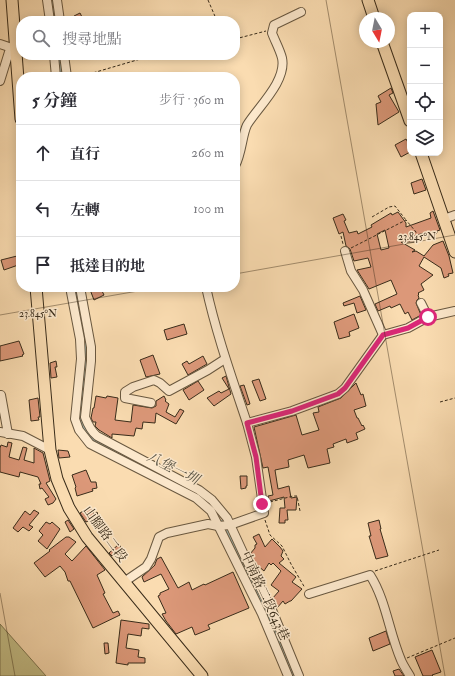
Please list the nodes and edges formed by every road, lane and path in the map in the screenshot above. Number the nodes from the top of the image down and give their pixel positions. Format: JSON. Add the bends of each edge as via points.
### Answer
{"nodes":[{"id":1,"x":12,"y":0,"type":"edge"},
{"id":2,"x":48,"y":0,"type":"edge"},
{"id":3,"x":57,"y":0,"type":"edge"},
{"id":4,"x":208,"y":0,"type":"edge"},
{"id":5,"x":368,"y":0,"type":"edge"},
{"id":6,"x":301,"y":12,"type":"dead end"},
{"id":7,"x":372,"y":12,"type":"edge"},
{"id":8,"x":50,"y":16,"type":"edge"},
{"id":9,"x":59,"y":16,"type":"edge"},
{"id":10,"x":215,"y":16,"type":"edge"},
{"id":11,"x":272,"y":29,"type":"junction"},
{"id":12,"x":240,"y":38,"type":"edge"},
{"id":13,"x":0,"y":44,"type":"edge"},
{"id":14,"x":384,"y":48,"type":"edge"},
{"id":15,"x":15,"y":49,"type":"junction"},
{"id":16,"x":54,"y":60,"type":"edge"},
{"id":17,"x":65,"y":60,"type":"edge"},
{"id":18,"x":137,"y":60,"type":"edge"},
{"id":19,"x":17,"y":72,"type":"edge"},
{"id":20,"x":56,"y":72,"type":"edge"},
{"id":21,"x":66,"y":72,"type":"edge"},
{"id":22,"x":96,"y":72,"type":"edge"},
{"id":23,"x":0,"y":81,"type":"edge"},
{"id":24,"x":410,"y":120,"type":"edge"},
{"id":25,"x":240,"y":153,"type":"edge"},
{"id":26,"x":422,"y":156,"type":"edge"},
{"id":27,"x":455,"y":216,"type":"edge"},
{"id":28,"x":372,"y":217,"type":"dead end"},
{"id":29,"x":444,"y":219,"type":"junction"},
{"id":30,"x":406,"y":220,"type":"junction"},
{"id":31,"x":341,"y":236,"type":"dead end"},
{"id":32,"x":417,"y":242,"type":"dead end"},
{"id":33,"x":345,"y":250,"type":"junction"},
{"id":34,"x":455,"y":251,"type":"edge"},
{"id":35,"x":36,"y":292,"type":"edge"},
{"id":36,"x":71,"y":292,"type":"edge"},
{"id":37,"x":81,"y":292,"type":"edge"},
{"id":38,"x":207,"y":292,"type":"edge"},
{"id":39,"x":420,"y":304,"type":"dead end"},
{"id":40,"x":455,"y":311,"type":"edge"},
{"id":41,"x":428,"y":317,"type":"junction"},
{"id":42,"x":383,"y":335,"type":"junction"},
{"id":43,"x":225,"y":359,"type":"junction"},
{"id":44,"x":1,"y":395,"type":"dead end"},
{"id":45,"x":455,"y":398,"type":"edge"},
{"id":46,"x":440,"y":402,"type":"dead end"},
{"id":47,"x":151,"y":403,"type":"dead end"},
{"id":48,"x":247,"y":423,"type":"junction"},
{"id":49,"x":4,"y":433,"type":"edge"},
{"id":50,"x":50,"y":450,"type":"junction"},
{"id":51,"x":262,"y":504,"type":"junction"},
{"id":52,"x":300,"y":511,"type":"dead end"},
{"id":53,"x":264,"y":513,"type":"junction"},
{"id":54,"x":230,"y":525,"type":"junction"},
{"id":55,"x":218,"y":526,"type":"junction"},
{"id":56,"x":439,"y":550,"type":"dead end"},
{"id":57,"x":370,"y":575,"type":"junction"},
{"id":58,"x":124,"y":582,"type":"junction"},
{"id":59,"x":309,"y":594,"type":"joint"},
{"id":60,"x":455,"y":638,"type":"edge"},
{"id":61,"x":401,"y":660,"type":"junction"},
{"id":62,"x":202,"y":676,"type":"edge"},
{"id":63,"x":288,"y":676,"type":"edge"},
{"id":64,"x":299,"y":676,"type":"edge"},
{"id":65,"x":410,"y":676,"type":"edge"}],
"edges":[{"from":1,"to":15,"type":"main road"},
{"from":2,"to":8,"type":"street"},
{"from":3,"to":9,"type":"street"},
{"from":4,"to":10,"type":"path"},
{"from":5,"to":7,"type":"main road"},
{"from":6,"to":11,"type":"street","via":[[274,25]]},
{"from":11,"to":12,"type":"path"},
{"from":11,"to":25,"type":"street","via":[[282,59],[282,72],[246,126]]},
{"from":13,"to":15,"type":"street"},
{"from":14,"to":24,"type":"main road"},
{"from":15,"to":19,"type":"main road"},
{"from":15,"to":23,"type":"street","via":[[9,52]]},
{"from":16,"to":20,"type":"street"},
{"from":17,"to":21,"type":"street"},
{"from":18,"to":22,"type":"path"},
{"from":26,"to":29,"type":"main road"},
{"from":27,"to":29,"type":"street"},
{"from":28,"to":30,"type":"path","via":[[389,206],[395,206]]},
{"from":29,"to":34,"type":"main road"},
{"from":30,"to":32,"type":"path","via":[[416,232]]},
{"from":30,"to":33,"type":"path"},
{"from":31,"to":33,"type":"path"},
{"from":33,"to":42,"type":"street","via":[[351,271]]},
{"from":35,"to":50,"type":"main road","name":"山腳路二段"},
{"from":36,"to":55,"type":"street","name":"中南路二段643巷","via":[[80,338],[81,359],[75,419],[79,430],[90,444],[196,498],[211,511]]},
{"from":37,"to":54,"type":"street","via":[[91,347],[85,418],[92,431],[200,490],[212,500]]},
{"from":38,"to":43,"type":"street"},
{"from":39,"to":41,"type":"street"},
{"from":40,"to":41,"type":"street"},
{"from":41,"to":42,"type":"street","via":[[408,328]]},
{"from":42,"to":48,"type":"street","via":[[338,394],[292,411]]},
{"from":43,"to":47,"type":"street","via":[[169,391],[154,380],[125,392],[125,398]]},
{"from":43,"to":48,"type":"street"},
{"from":44,"to":49,"type":"street"},
{"from":45,"to":46,"type":"path"},
{"from":48,"to":51,"type":"street","via":[[256,457]]},
{"from":49,"to":50,"type":"street","via":[[23,436]]},
{"from":50,"to":58,"type":"main road","name":"山腳路二段","via":[[57,479],[69,508],[87,537]]},
{"from":51,"to":52,"type":"path","via":[[297,496]]},
{"from":51,"to":53,"type":"street"},
{"from":53,"to":54,"type":"street"},
{"from":53,"to":59,"type":"path","via":[[270,535],[282,546]]},
{"from":54,"to":55,"type":"street"},
{"from":54,"to":64,"type":"street","via":[[272,610]]},
{"from":55,"to":58,"type":"street","via":[[208,524],[167,532],[159,537],[146,567]]},
{"from":55,"to":63,"type":"street","name":"中南路二段643巷","via":[[262,614]]},
{"from":56,"to":57,"type":"path"},
{"from":57,"to":59,"type":"street"},
{"from":57,"to":61,"type":"street"},
{"from":58,"to":62,"type":"main road","name":"山腳路二段"},
{"from":60,"to":61,"type":"path"},
{"from":61,"to":65,"type":"street"}]}
